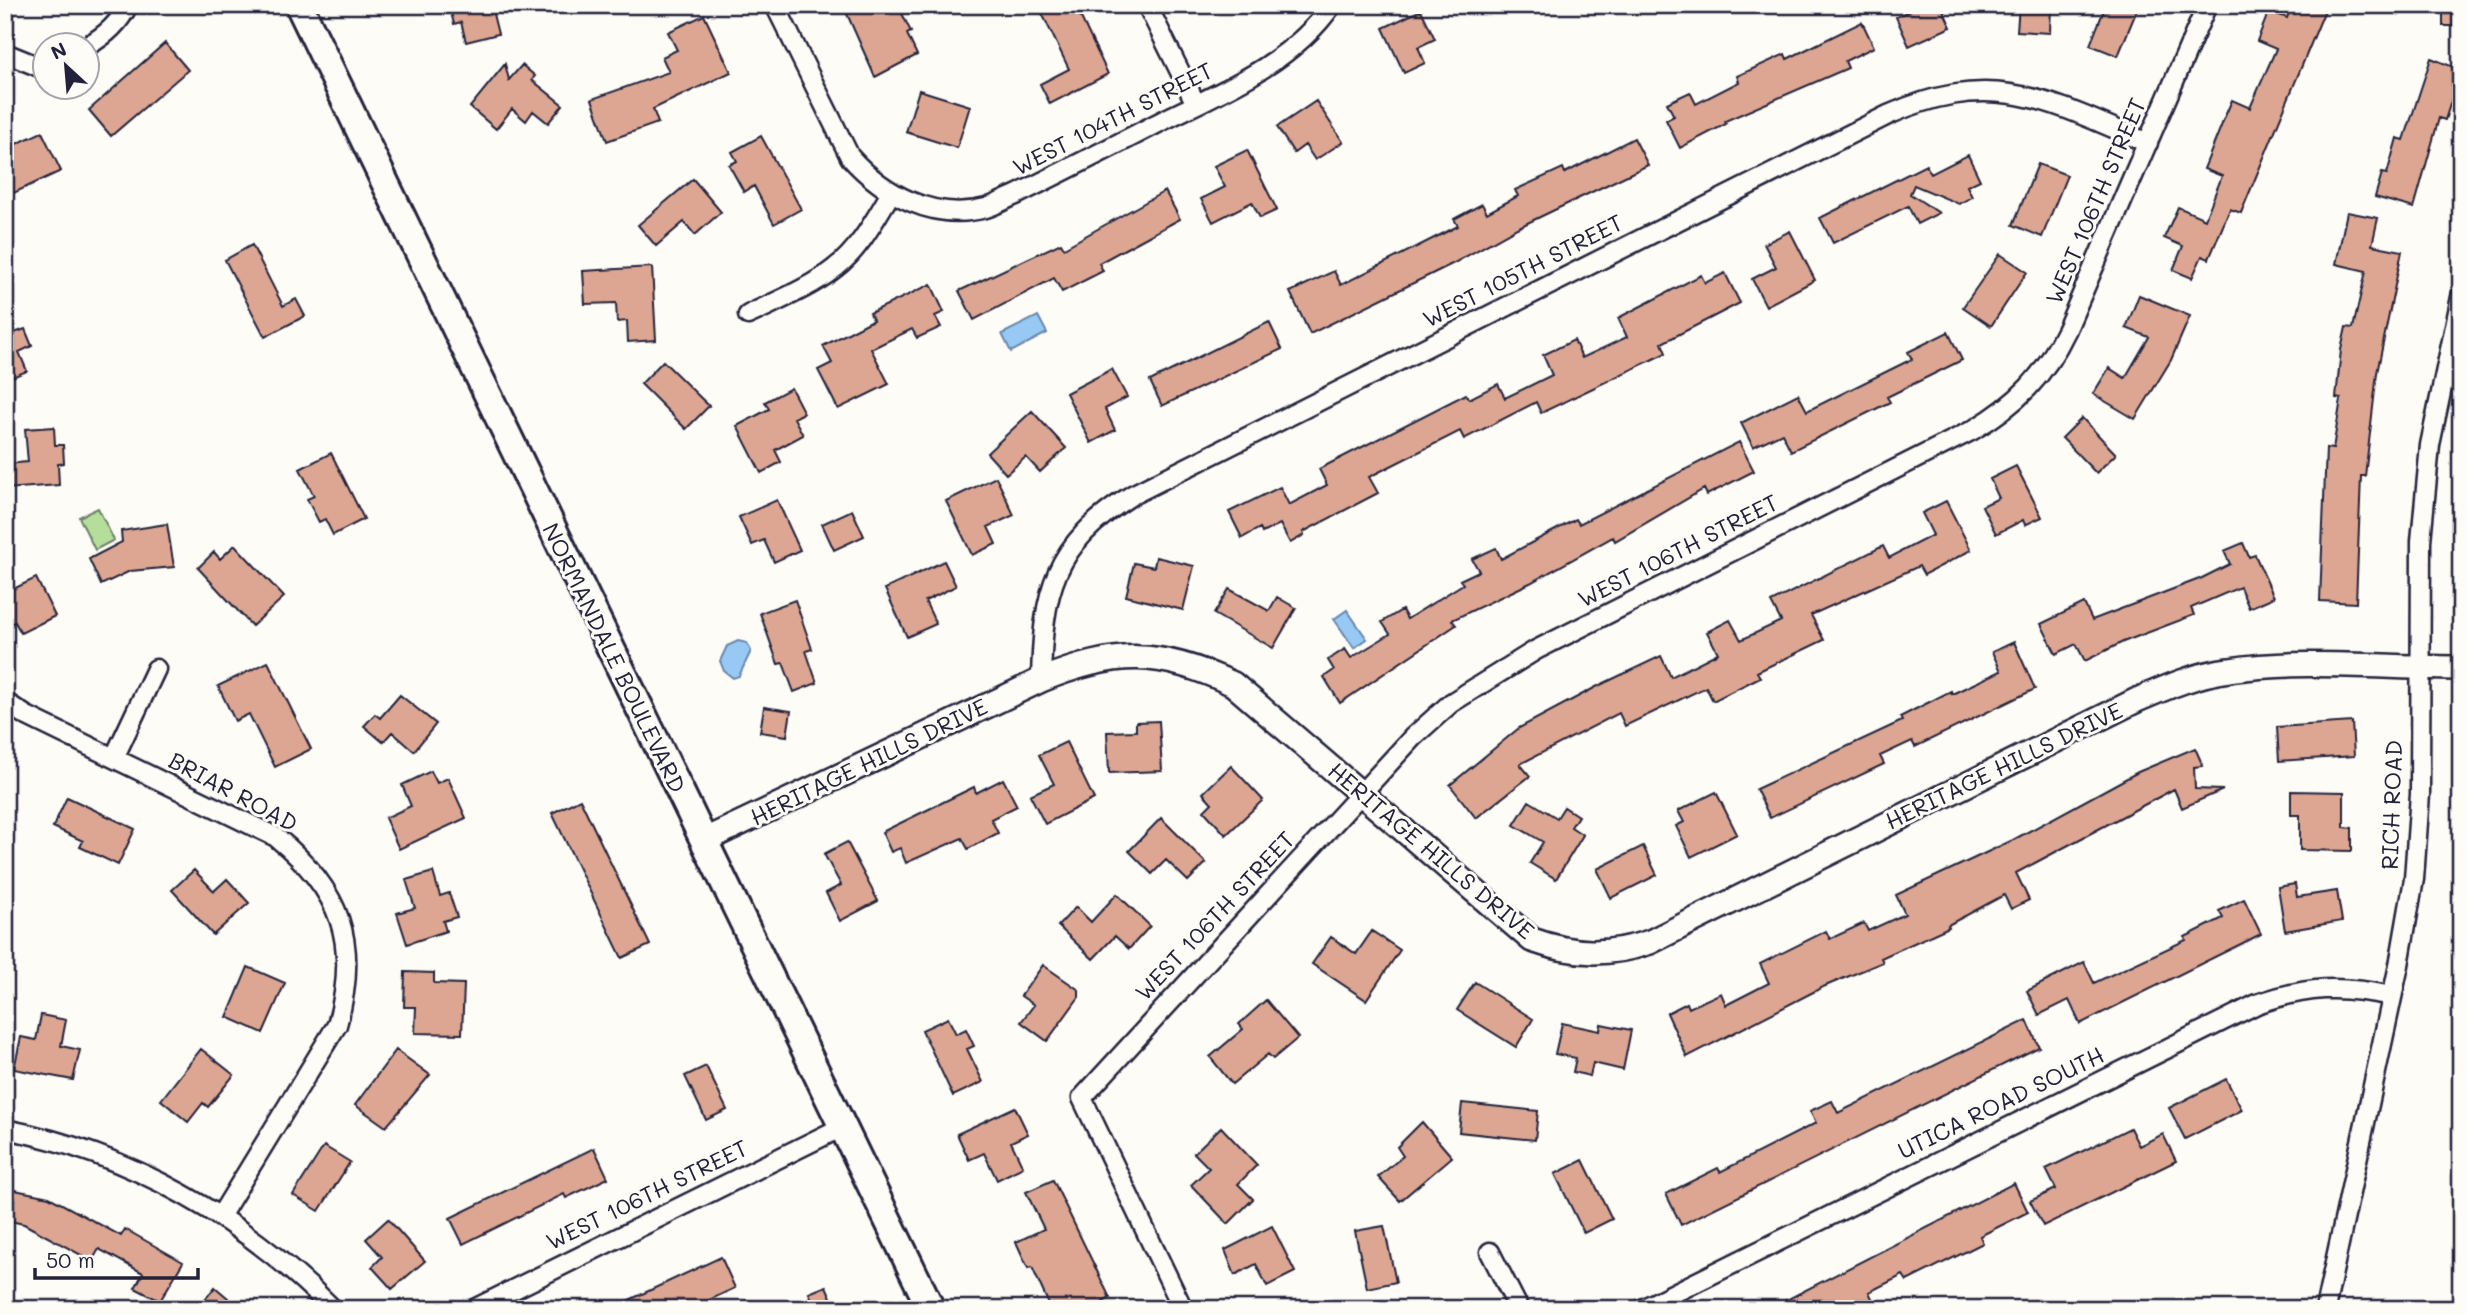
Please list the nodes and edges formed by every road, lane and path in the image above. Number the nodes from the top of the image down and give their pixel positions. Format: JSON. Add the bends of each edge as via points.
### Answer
{"nodes":[{"id":1,"x":128,"y":5,"type":"edge"},
{"id":2,"x":299,"y":5,"type":"edge"},
{"id":3,"x":775,"y":5,"type":"edge"},
{"id":4,"x":1147,"y":5,"type":"edge"},
{"id":5,"x":1332,"y":5,"type":"edge"},
{"id":6,"x":2207,"y":5,"type":"edge"},
{"id":7,"x":102,"y":37,"type":"edge"},
{"id":8,"x":5,"y":53,"type":"edge"},
{"id":9,"x":32,"y":64,"type":"edge"},
{"id":10,"x":1196,"y":104,"type":"junction"},
{"id":11,"x":2148,"y":143,"type":"junction"},
{"id":12,"x":891,"y":193,"type":"junction"},
{"id":13,"x":2461,"y":297,"type":"edge"},
{"id":14,"x":748,"y":315,"type":"dead end"},
{"id":15,"x":2420,"y":667,"type":"junction"},
{"id":16,"x":2461,"y":668,"type":"edge"},
{"id":17,"x":156,"y":669,"type":"dead end"},
{"id":18,"x":1041,"y":680,"type":"junction"},
{"id":19,"x":5,"y":702,"type":"edge"},
{"id":20,"x":114,"y":758,"type":"junction"},
{"id":21,"x":1362,"y":793,"type":"junction"},
{"id":22,"x":703,"y":841,"type":"junction"},
{"id":23,"x":2392,"y":996,"type":"junction"},
{"id":24,"x":842,"y":1127,"type":"junction"},
{"id":25,"x":5,"y":1129,"type":"edge"},
{"id":26,"x":221,"y":1215,"type":"junction"},
{"id":27,"x":1490,"y":1252,"type":"dead end"},
{"id":28,"x":333,"y":1309,"type":"edge"},
{"id":29,"x":474,"y":1309,"type":"edge"},
{"id":30,"x":931,"y":1309,"type":"edge"},
{"id":31,"x":1183,"y":1309,"type":"edge"},
{"id":32,"x":1519,"y":1309,"type":"edge"},
{"id":33,"x":1642,"y":1309,"type":"edge"},
{"id":34,"x":2325,"y":1309,"type":"edge"}],
"edges":[{"from":1,"to":7,"type":"street"},
{"from":2,"to":22,"type":"main road","name":"NORMANDALE BOULEVARD"},
{"from":3,"to":12,"type":"street","name":"WEST 104TH STREET","via":[[850,157]]},
{"from":4,"to":10,"type":"street"},
{"from":5,"to":10,"type":"street","name":"WEST 104TH STREET","via":[[1298,42],[1263,68]]},
{"from":6,"to":11,"type":"street","name":"WEST 106TH STREET"},
{"from":8,"to":9,"type":"street"},
{"from":10,"to":12,"type":"street","name":"WEST 104TH STREET","via":[[986,208],[954,211],[921,206]]},
{"from":11,"to":18,"type":"street","name":"WEST 105TH STREET","via":[[2031,96],[1994,91],[1958,92],[1888,115],[1144,488],[1104,513],[1080,535],[1048,595]]},
{"from":11,"to":21,"type":"street","name":"WEST 106TH STREET","via":[[2052,361],[2003,412],[1492,675],[1413,737]]},
{"from":12,"to":14,"type":"street","via":[[856,247],[836,268]]},
{"from":13,"to":15,"type":"street","name":"RICH ROAD","via":[[2430,445],[2421,541]]},
{"from":15,"to":16,"type":"street","name":"HERITAGE HILLS DRIVE"},
{"from":15,"to":21,"type":"street","name":"HERITAGE HILLS DRIVE","via":[[2274,665],[2180,682],[1650,942],[1622,951],[1591,954],[1532,940]]},
{"from":15,"to":23,"type":"street","name":"RICH ROAD","via":[[2415,867]]},
{"from":17,"to":20,"type":"street"},
{"from":18,"to":21,"type":"street","name":"HERITAGE HILLS DRIVE","via":[[1117,656],[1157,658],[1196,667],[1233,684]]},
{"from":18,"to":22,"type":"street","name":"HERITAGE HILLS DRIVE"},
{"from":19,"to":20,"type":"street","name":"BRIAR ROAD"},
{"from":20,"to":26,"type":"street","name":"BRIAR ROAD","via":[[276,837],[305,860],[341,920],[347,990],[337,1024]]},
{"from":21,"to":31,"type":"street","name":"WEST 106TH STREET","via":[[1082,1098]]},
{"from":22,"to":24,"type":"main road","name":"NORMANDALE BOULEVARD"},
{"from":23,"to":33,"type":"street","name":"UTICA ROAD SOUTH","via":[[2327,986],[2257,1004]]},
{"from":23,"to":34,"type":"street","name":"RICH ROAD"},
{"from":24,"to":29,"type":"street","name":"WEST 106TH STREET"},
{"from":24,"to":30,"type":"main road","name":"NORMANDALE BOULEVARD"},
{"from":25,"to":26,"type":"street","via":[[114,1163]]},
{"from":26,"to":28,"type":"street","via":[[271,1251]]},
{"from":27,"to":32,"type":"street"}]}
